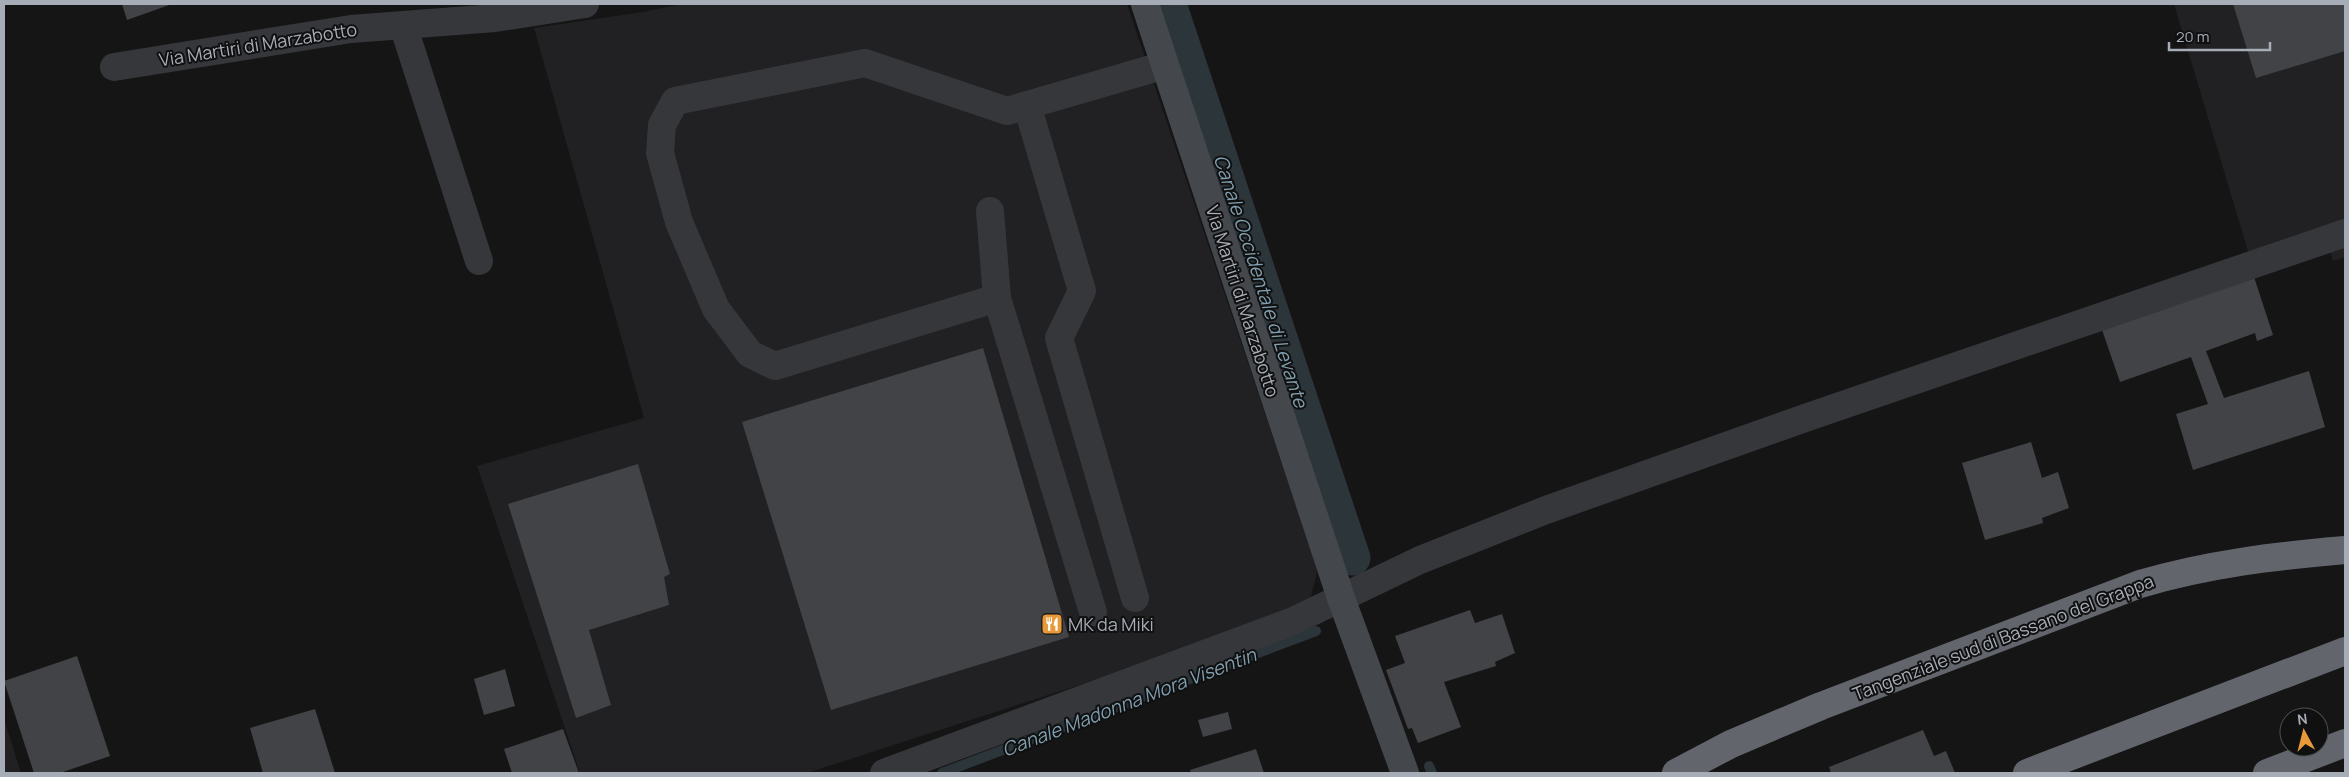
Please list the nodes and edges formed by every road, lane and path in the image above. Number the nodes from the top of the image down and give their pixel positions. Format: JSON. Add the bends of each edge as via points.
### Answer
{"nodes":[{"id":1,"x":584,"y":4,"type":"edge"},
{"id":2,"x":1144,"y":4,"type":"edge"},
{"id":3,"x":493,"y":11,"type":"edge"},
{"id":4,"x":403,"y":25,"type":"junction"},
{"id":5,"x":1165,"y":65,"type":"junction"},
{"id":6,"x":114,"y":66,"type":"dead end"},
{"id":7,"x":1027,"y":105,"type":"junction"},
{"id":8,"x":990,"y":211,"type":"dead end"},
{"id":9,"x":2345,"y":233,"type":"edge"},
{"id":10,"x":479,"y":261,"type":"dead end"},
{"id":11,"x":998,"y":298,"type":"junction"},
{"id":12,"x":2345,"y":550,"type":"edge"},
{"id":13,"x":1135,"y":598,"type":"dead end"},
{"id":14,"x":1341,"y":598,"type":"junction"},
{"id":15,"x":1093,"y":612,"type":"dead end"},
{"id":16,"x":2345,"y":651,"type":"edge"},
{"id":17,"x":2345,"y":743,"type":"edge"},
{"id":18,"x":884,"y":773,"type":"edge"},
{"id":19,"x":1405,"y":773,"type":"edge"},
{"id":20,"x":1676,"y":773,"type":"edge"},
{"id":21,"x":2027,"y":773,"type":"edge"},
{"id":22,"x":2267,"y":773,"type":"edge"}],
"edges":[{"from":1,"to":3,"type":"street","name":"Via Martiri di Marzabotto"},
{"from":2,"to":5,"type":"street","name":"Via Martiri di Marzabotto"},
{"from":3,"to":4,"type":"street","name":"Via Martiri di Marzabotto"},
{"from":4,"to":6,"type":"street","name":"Via Martiri di Marzabotto","via":[[351,29]]},
{"from":4,"to":10,"type":"street"},
{"from":5,"to":7,"type":"street"},
{"from":5,"to":14,"type":"street","name":"Via Martiri di Marzabotto"},
{"from":7,"to":11,"type":"street","via":[[1007,111],[864,63],[675,101],[662,125],[660,153],[679,222],[716,309],[750,354],[775,366]]},
{"from":7,"to":13,"type":"street","via":[[1082,292],[1059,338]]},
{"from":8,"to":11,"type":"street"},
{"from":9,"to":14,"type":"street","via":[[1555,506],[1420,560]]},
{"from":11,"to":15,"type":"street"},
{"from":12,"to":20,"type":"highway","name":"Tangenziale sud di Bassano del Grappa","via":[[2232,562],[2178,572],[2131,587],[1821,706],[1731,744]]},
{"from":14,"to":18,"type":"street","via":[[1291,622]]},
{"from":14,"to":19,"type":"street","name":"Via Martiri di Marzabotto"},
{"from":16,"to":21,"type":"highway"},
{"from":17,"to":22,"type":"highway"}]}
